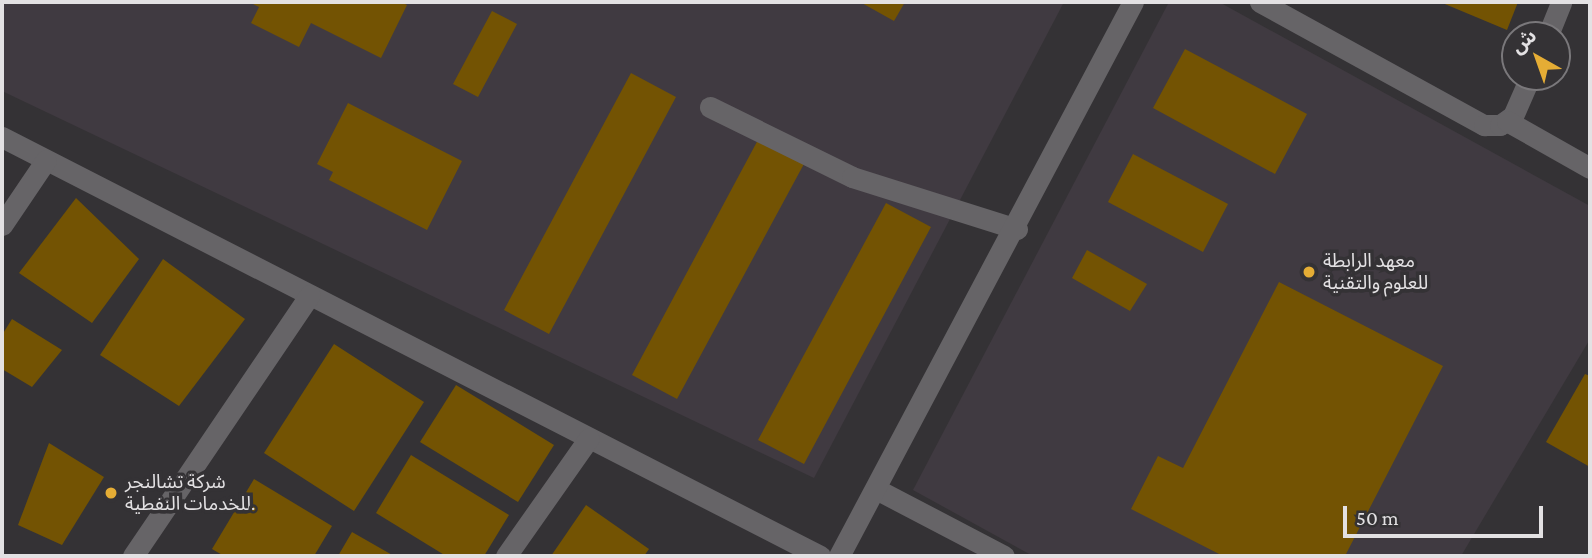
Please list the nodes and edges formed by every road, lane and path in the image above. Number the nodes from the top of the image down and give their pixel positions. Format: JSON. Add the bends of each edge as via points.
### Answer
{"nodes":[{"id":1,"x":1133,"y":2,"type":"edge"},
{"id":2,"x":1260,"y":2,"type":"edge"},
{"id":3,"x":1561,"y":2,"type":"edge"},
{"id":4,"x":1554,"y":21,"type":"edge"},
{"id":5,"x":1523,"y":91,"type":"edge"},
{"id":6,"x":710,"y":107,"type":"dead end"},
{"id":7,"x":1507,"y":121,"type":"junction"},
{"id":8,"x":2,"y":137,"type":"edge"},
{"id":9,"x":46,"y":160,"type":"junction"},
{"id":10,"x":1590,"y":168,"type":"edge"},
{"id":11,"x":2,"y":225,"type":"edge"},
{"id":12,"x":1017,"y":229,"type":"junction"},
{"id":13,"x":310,"y":295,"type":"junction"},
{"id":14,"x":589,"y":438,"type":"junction"},
{"id":15,"x":876,"y":489,"type":"junction"},
{"id":16,"x":133,"y":556,"type":"edge"},
{"id":17,"x":506,"y":556,"type":"edge"},
{"id":18,"x":820,"y":556,"type":"edge"},
{"id":19,"x":839,"y":556,"type":"edge"},
{"id":20,"x":1004,"y":556,"type":"edge"}],
"edges":[{"from":1,"to":12,"type":"street"},
{"from":2,"to":7,"type":"street","via":[[1484,125]]},
{"from":3,"to":4,"type":"street"},
{"from":5,"to":7,"type":"street"},
{"from":6,"to":12,"type":"street","via":[[852,177]]},
{"from":7,"to":10,"type":"street"},
{"from":8,"to":9,"type":"street"},
{"from":9,"to":11,"type":"street"},
{"from":9,"to":13,"type":"street"},
{"from":12,"to":15,"type":"street"},
{"from":13,"to":14,"type":"street"},
{"from":13,"to":16,"type":"street"},
{"from":14,"to":17,"type":"street"},
{"from":14,"to":18,"type":"street"},
{"from":15,"to":19,"type":"street"},
{"from":15,"to":20,"type":"street"}]}
